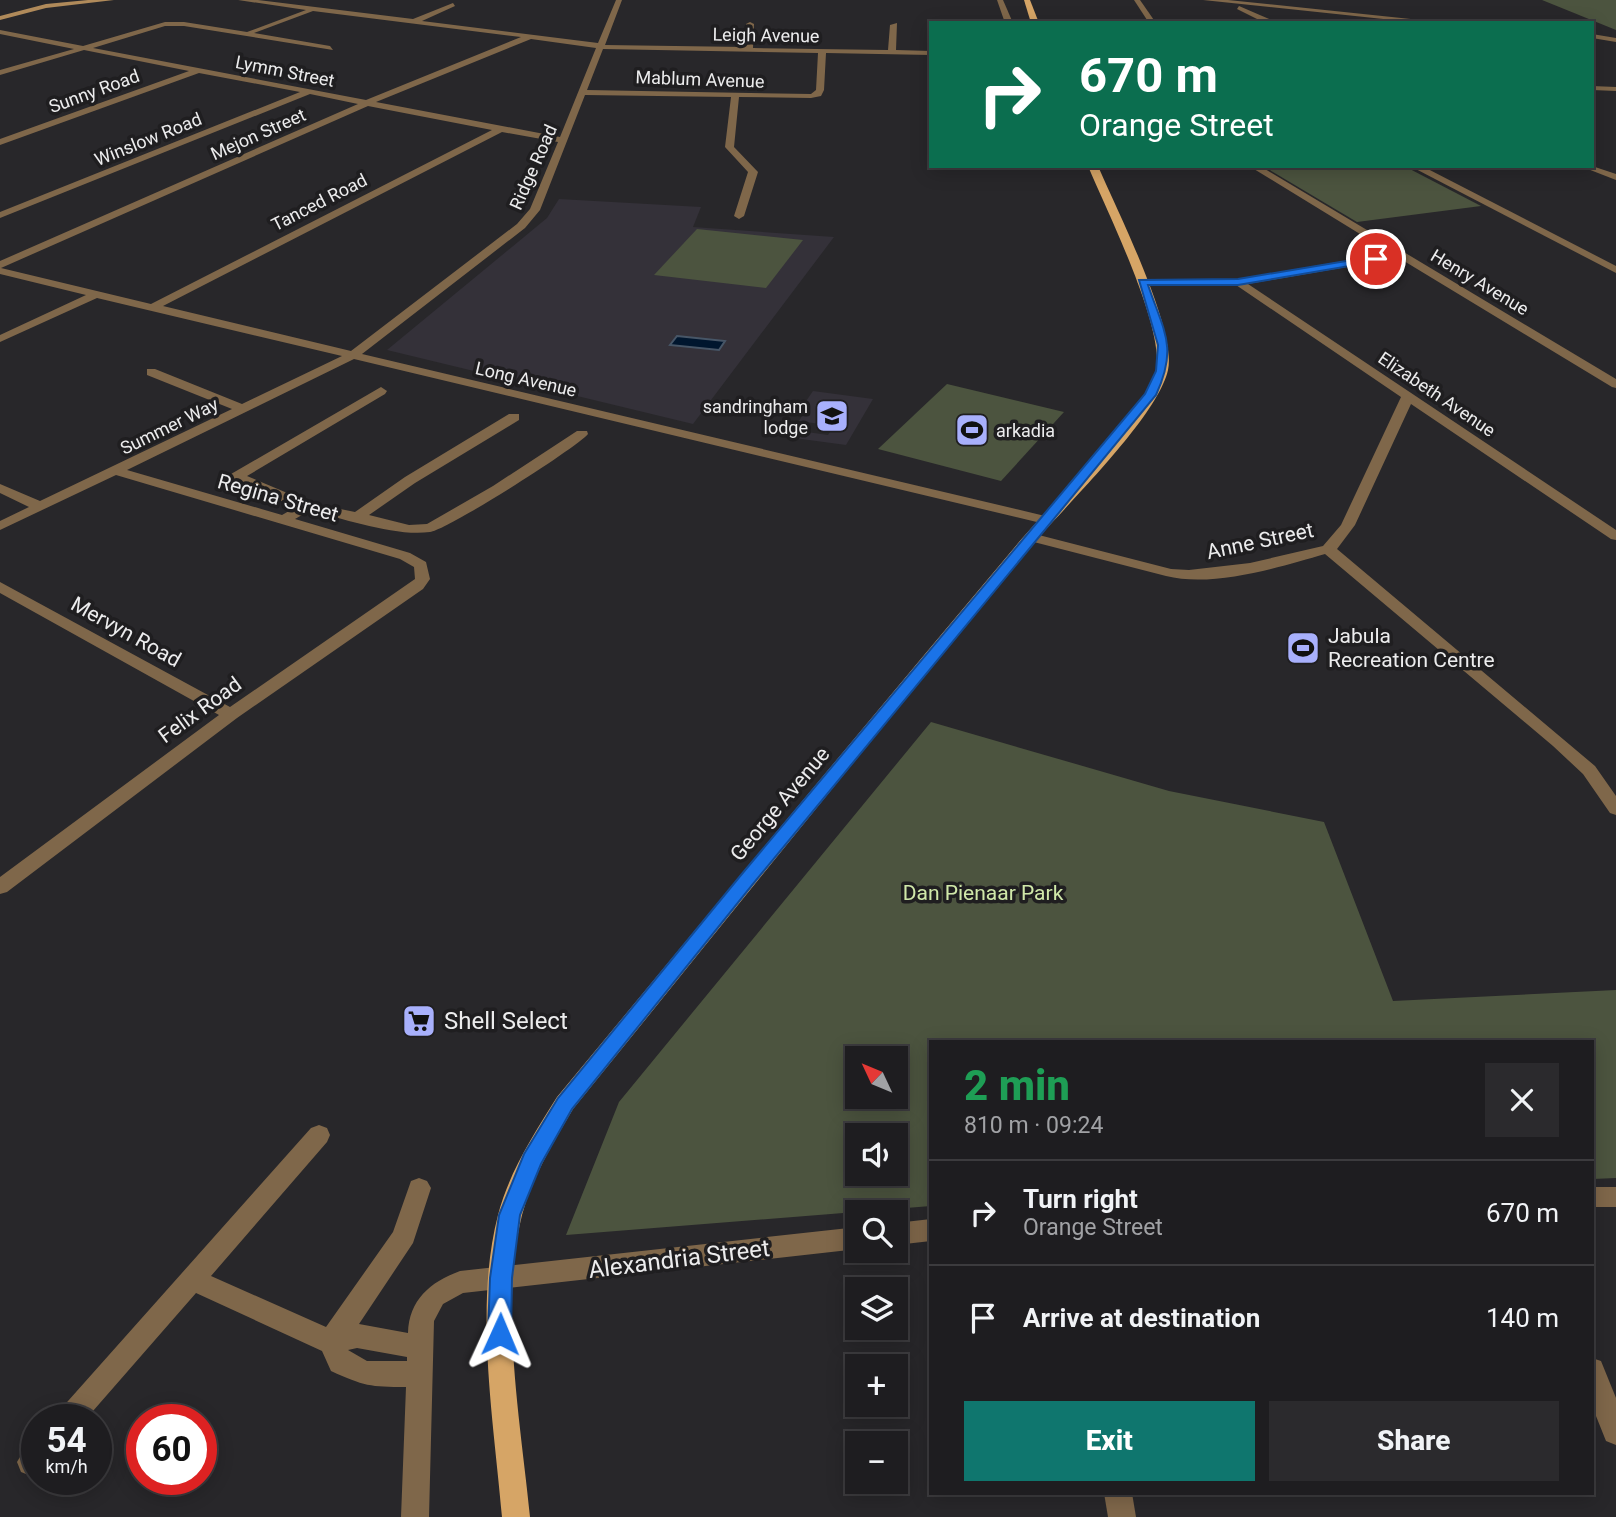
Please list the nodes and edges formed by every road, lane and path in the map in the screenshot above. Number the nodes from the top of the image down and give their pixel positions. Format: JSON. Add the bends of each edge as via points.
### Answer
{"nodes":[{"id":1,"x":111,"y":0,"type":"edge"},
{"id":2,"x":241,"y":0,"type":"edge"},
{"id":3,"x":619,"y":0,"type":"edge"},
{"id":4,"x":1000,"y":0,"type":"edge"},
{"id":5,"x":1027,"y":0,"type":"edge"},
{"id":6,"x":1137,"y":0,"type":"edge"},
{"id":7,"x":1206,"y":0,"type":"edge"},
{"id":8,"x":1224,"y":2,"type":"edge"},
{"id":9,"x":453,"y":5,"type":"dead end"},
{"id":10,"x":316,"y":9,"type":"junction"},
{"id":11,"x":1384,"y":17,"type":"junction"},
{"id":12,"x":0,"y":18,"type":"edge"},
{"id":13,"x":1008,"y":21,"type":"edge"},
{"id":14,"x":1034,"y":21,"type":"edge"},
{"id":15,"x":1152,"y":21,"type":"edge"},
{"id":16,"x":1267,"y":21,"type":"edge"},
{"id":17,"x":1394,"y":21,"type":"edge"},
{"id":18,"x":1425,"y":21,"type":"edge"},
{"id":19,"x":413,"y":22,"type":"junction"},
{"id":20,"x":750,"y":24,"type":"dead end"},
{"id":21,"x":894,"y":25,"type":"dead end"},
{"id":22,"x":0,"y":32,"type":"edge"},
{"id":23,"x":247,"y":33,"type":"junction"},
{"id":24,"x":531,"y":36,"type":"junction"},
{"id":25,"x":1594,"y":36,"type":"edge"},
{"id":26,"x":1616,"y":40,"type":"edge"},
{"id":27,"x":600,"y":46,"type":"junction"},
{"id":28,"x":80,"y":47,"type":"junction"},
{"id":29,"x":330,"y":48,"type":"dead end"},
{"id":30,"x":749,"y":51,"type":"junction"},
{"id":31,"x":822,"y":52,"type":"junction"},
{"id":32,"x":892,"y":52,"type":"junction"},
{"id":33,"x":929,"y":53,"type":"edge"},
{"id":34,"x":199,"y":70,"type":"junction"},
{"id":35,"x":0,"y":73,"type":"edge"},
{"id":36,"x":1594,"y":88,"type":"edge"},
{"id":37,"x":1616,"y":89,"type":"edge"},
{"id":38,"x":308,"y":92,"type":"junction"},
{"id":39,"x":582,"y":92,"type":"junction"},
{"id":40,"x":736,"y":96,"type":"junction"},
{"id":41,"x":367,"y":103,"type":"junction"},
{"id":42,"x":500,"y":129,"type":"junction"},
{"id":43,"x":564,"y":141,"type":"junction"},
{"id":44,"x":0,"y":142,"type":"edge"},
{"id":45,"x":1094,"y":168,"type":"edge"},
{"id":46,"x":1256,"y":168,"type":"edge"},
{"id":47,"x":1418,"y":168,"type":"edge"},
{"id":48,"x":1590,"y":168,"type":"edge"},
{"id":49,"x":1616,"y":177,"type":"edge"},
{"id":50,"x":0,"y":215,"type":"edge"},
{"id":51,"x":739,"y":216,"type":"dead end"},
{"id":52,"x":1401,"y":255,"type":"junction"},
{"id":53,"x":0,"y":265,"type":"edge"},
{"id":54,"x":1616,"y":270,"type":"edge"},
{"id":55,"x":0,"y":271,"type":"edge"},
{"id":56,"x":1142,"y":282,"type":"junction"},
{"id":57,"x":1238,"y":282,"type":"junction"},
{"id":58,"x":96,"y":294,"type":"junction"},
{"id":59,"x":153,"y":307,"type":"junction"},
{"id":60,"x":0,"y":339,"type":"edge"},
{"id":61,"x":353,"y":355,"type":"junction"},
{"id":62,"x":151,"y":372,"type":"dead end"},
{"id":63,"x":1616,"y":384,"type":"edge"},
{"id":64,"x":382,"y":391,"type":"dead end"},
{"id":65,"x":1408,"y":396,"type":"junction"},
{"id":66,"x":243,"y":409,"type":"junction"},
{"id":67,"x":514,"y":417,"type":"dead end"},
{"id":68,"x":582,"y":434,"type":"dead end"},
{"id":69,"x":116,"y":471,"type":"junction"},
{"id":70,"x":0,"y":488,"type":"edge"},
{"id":71,"x":307,"y":506,"type":"junction"},
{"id":72,"x":41,"y":507,"type":"junction"},
{"id":73,"x":357,"y":517,"type":"junction"},
{"id":74,"x":1045,"y":520,"type":"junction"},
{"id":75,"x":282,"y":521,"type":"junction"},
{"id":76,"x":0,"y":526,"type":"edge"},
{"id":77,"x":1616,"y":536,"type":"edge"},
{"id":78,"x":1031,"y":537,"type":"junction"},
{"id":79,"x":1328,"y":549,"type":"junction"},
{"id":80,"x":424,"y":572,"type":"joint"},
{"id":81,"x":0,"y":587,"type":"edge"},
{"id":82,"x":231,"y":714,"type":"junction"},
{"id":83,"x":1616,"y":809,"type":"edge"},
{"id":84,"x":0,"y":887,"type":"edge"},
{"id":85,"x":319,"y":1135,"type":"dead end"},
{"id":86,"x":419,"y":1188,"type":"dead end"},
{"id":87,"x":1594,"y":1197,"type":"edge"},
{"id":88,"x":1616,"y":1197,"type":"edge"},
{"id":89,"x":929,"y":1230,"type":"edge"},
{"id":90,"x":908,"y":1233,"type":"edge"},
{"id":91,"x":845,"y":1239,"type":"edge"},
{"id":92,"x":501,"y":1278,"type":"junction"},
{"id":93,"x":192,"y":1279,"type":"junction"},
{"id":94,"x":331,"y":1342,"type":"junction"},
{"id":95,"x":421,"y":1361,"type":"junction"},
{"id":96,"x":1594,"y":1375,"type":"edge"},
{"id":97,"x":82,"y":1404,"type":"edge"},
{"id":98,"x":1616,"y":1432,"type":"edge"},
{"id":99,"x":1118,"y":1495,"type":"edge"},
{"id":100,"x":415,"y":1517,"type":"edge"},
{"id":101,"x":516,"y":1517,"type":"edge"},
{"id":102,"x":1122,"y":1517,"type":"edge"}],
"edges":[{"from":1,"to":12,"type":"main road","via":[[46,6]]},
{"from":2,"to":10,"type":"street","name":"Leigh Avenue"},
{"from":3,"to":27,"type":"street","name":"Ridge Road"},
{"from":4,"to":13,"type":"street"},
{"from":5,"to":14,"type":"main road"},
{"from":6,"to":15,"type":"street"},
{"from":7,"to":8,"type":"street"},
{"from":8,"to":11,"type":"street"},
{"from":8,"to":16,"type":"street"},
{"from":9,"to":19,"type":"street"},
{"from":10,"to":19,"type":"street","name":"Leigh Avenue"},
{"from":10,"to":23,"type":"street"},
{"from":11,"to":17,"type":"street"},
{"from":11,"to":18,"type":"street"},
{"from":19,"to":24,"type":"street","name":"Leigh Avenue"},
{"from":20,"to":30,"type":"street"},
{"from":21,"to":32,"type":"street"},
{"from":22,"to":28,"type":"street","name":"Lymm Street"},
{"from":23,"to":28,"type":"street","via":[[165,24]]},
{"from":23,"to":29,"type":"street"},
{"from":24,"to":27,"type":"street","name":"Leigh Avenue"},
{"from":24,"to":41,"type":"street","name":"Mejon Street"},
{"from":25,"to":26,"type":"street"},
{"from":27,"to":30,"type":"street","name":"Leigh Avenue"},
{"from":27,"to":39,"type":"street","name":"Ridge Road"},
{"from":28,"to":34,"type":"street","name":"Lymm Street"},
{"from":28,"to":35,"type":"street"},
{"from":30,"to":31,"type":"street","name":"Leigh Avenue"},
{"from":31,"to":32,"type":"street","name":"Leigh Avenue"},
{"from":31,"to":40,"type":"street","name":"Mablum Avenue","via":[[818,94],[798,98]]},
{"from":32,"to":33,"type":"street","name":"Leigh Avenue"},
{"from":34,"to":38,"type":"street","name":"Lymm Street"},
{"from":34,"to":44,"type":"street","name":"Sunny Road"},
{"from":36,"to":37,"type":"street"},
{"from":38,"to":41,"type":"street","name":"Lymm Street"},
{"from":38,"to":50,"type":"street","name":"Winslow Road"},
{"from":39,"to":40,"type":"street","name":"Mablum Avenue"},
{"from":39,"to":43,"type":"street","name":"Ridge Road"},
{"from":40,"to":51,"type":"street","via":[[729,147],[753,172]]},
{"from":41,"to":42,"type":"street","name":"Lymm Street"},
{"from":41,"to":53,"type":"street","name":"Mejon Street"},
{"from":42,"to":43,"type":"street","name":"Lymm Street"},
{"from":42,"to":59,"type":"street","name":"Tanced Road"},
{"from":43,"to":61,"type":"street","name":"Ridge Road","via":[[528,220]]},
{"from":45,"to":56,"type":"main road","name":"George Avenue"},
{"from":46,"to":52,"type":"street","name":"Henry Avenue"},
{"from":47,"to":54,"type":"street"},
{"from":48,"to":49,"type":"street"},
{"from":52,"to":57,"type":"street"},
{"from":52,"to":63,"type":"street","name":"Henry Avenue"},
{"from":55,"to":58,"type":"street","name":"Long Avenue"},
{"from":56,"to":57,"type":"street"},
{"from":56,"to":74,"type":"main road","name":"George Avenue","via":[[1163,345],[1158,382]]},
{"from":57,"to":65,"type":"street","name":"Elizabeth Avenue"},
{"from":58,"to":59,"type":"street","name":"Long Avenue"},
{"from":58,"to":60,"type":"street"},
{"from":59,"to":61,"type":"street","name":"Long Avenue"},
{"from":61,"to":66,"type":"street","name":"Summer Way"},
{"from":61,"to":74,"type":"street","name":"Long Avenue"},
{"from":62,"to":66,"type":"street"},
{"from":64,"to":71,"type":"street","via":[[236,477]]},
{"from":65,"to":77,"type":"street","name":"Elizabeth Avenue"},
{"from":65,"to":79,"type":"street","name":"Anne Street","via":[[1343,534]]},
{"from":66,"to":69,"type":"street","name":"Summer Way"},
{"from":67,"to":73,"type":"street"},
{"from":68,"to":73,"type":"street","via":[[430,528],[409,530]]},
{"from":69,"to":72,"type":"street","name":"Summer Way"},
{"from":69,"to":75,"type":"street","name":"Regina Street"},
{"from":70,"to":72,"type":"street"},
{"from":71,"to":73,"type":"street"},
{"from":71,"to":75,"type":"street"},
{"from":72,"to":76,"type":"street","name":"Summer Way"},
{"from":74,"to":78,"type":"main road","name":"George Avenue"},
{"from":75,"to":80,"type":"street","name":"Regina Street","via":[[405,556]]},
{"from":78,"to":79,"type":"street","name":"Anne Street","via":[[1189,575]]},
{"from":78,"to":92,"type":"main road","name":"George Avenue","via":[[565,1104],[531,1160],[510,1215]]},
{"from":79,"to":83,"type":"street","via":[[1559,741],[1588,770]]},
{"from":80,"to":82,"type":"street","name":"Felix Road","via":[[418,586]]},
{"from":81,"to":82,"type":"street","name":"Mervyn Road"},
{"from":82,"to":84,"type":"street","name":"Felix Road"},
{"from":85,"to":93,"type":"street"},
{"from":86,"to":94,"type":"street","via":[[394,1253]]},
{"from":87,"to":88,"type":"street"},
{"from":89,"to":90,"type":"street"},
{"from":91,"to":92,"type":"street","name":"Alexandria Street"},
{"from":92,"to":95,"type":"street","name":"Alexandria Street","via":[[460,1282],[434,1296],[422,1319]]},
{"from":92,"to":101,"type":"main road","name":"George Avenue","via":[[500,1334]]},
{"from":93,"to":94,"type":"street"},
{"from":93,"to":97,"type":"street"},
{"from":94,"to":95,"type":"street","via":[[357,1336],[381,1338]]},
{"from":94,"to":95,"type":"street","via":[[340,1362],[366,1374]]},
{"from":95,"to":100,"type":"street","name":"Alexandria Street"},
{"from":96,"to":98,"type":"street"},
{"from":99,"to":102,"type":"street"}]}
